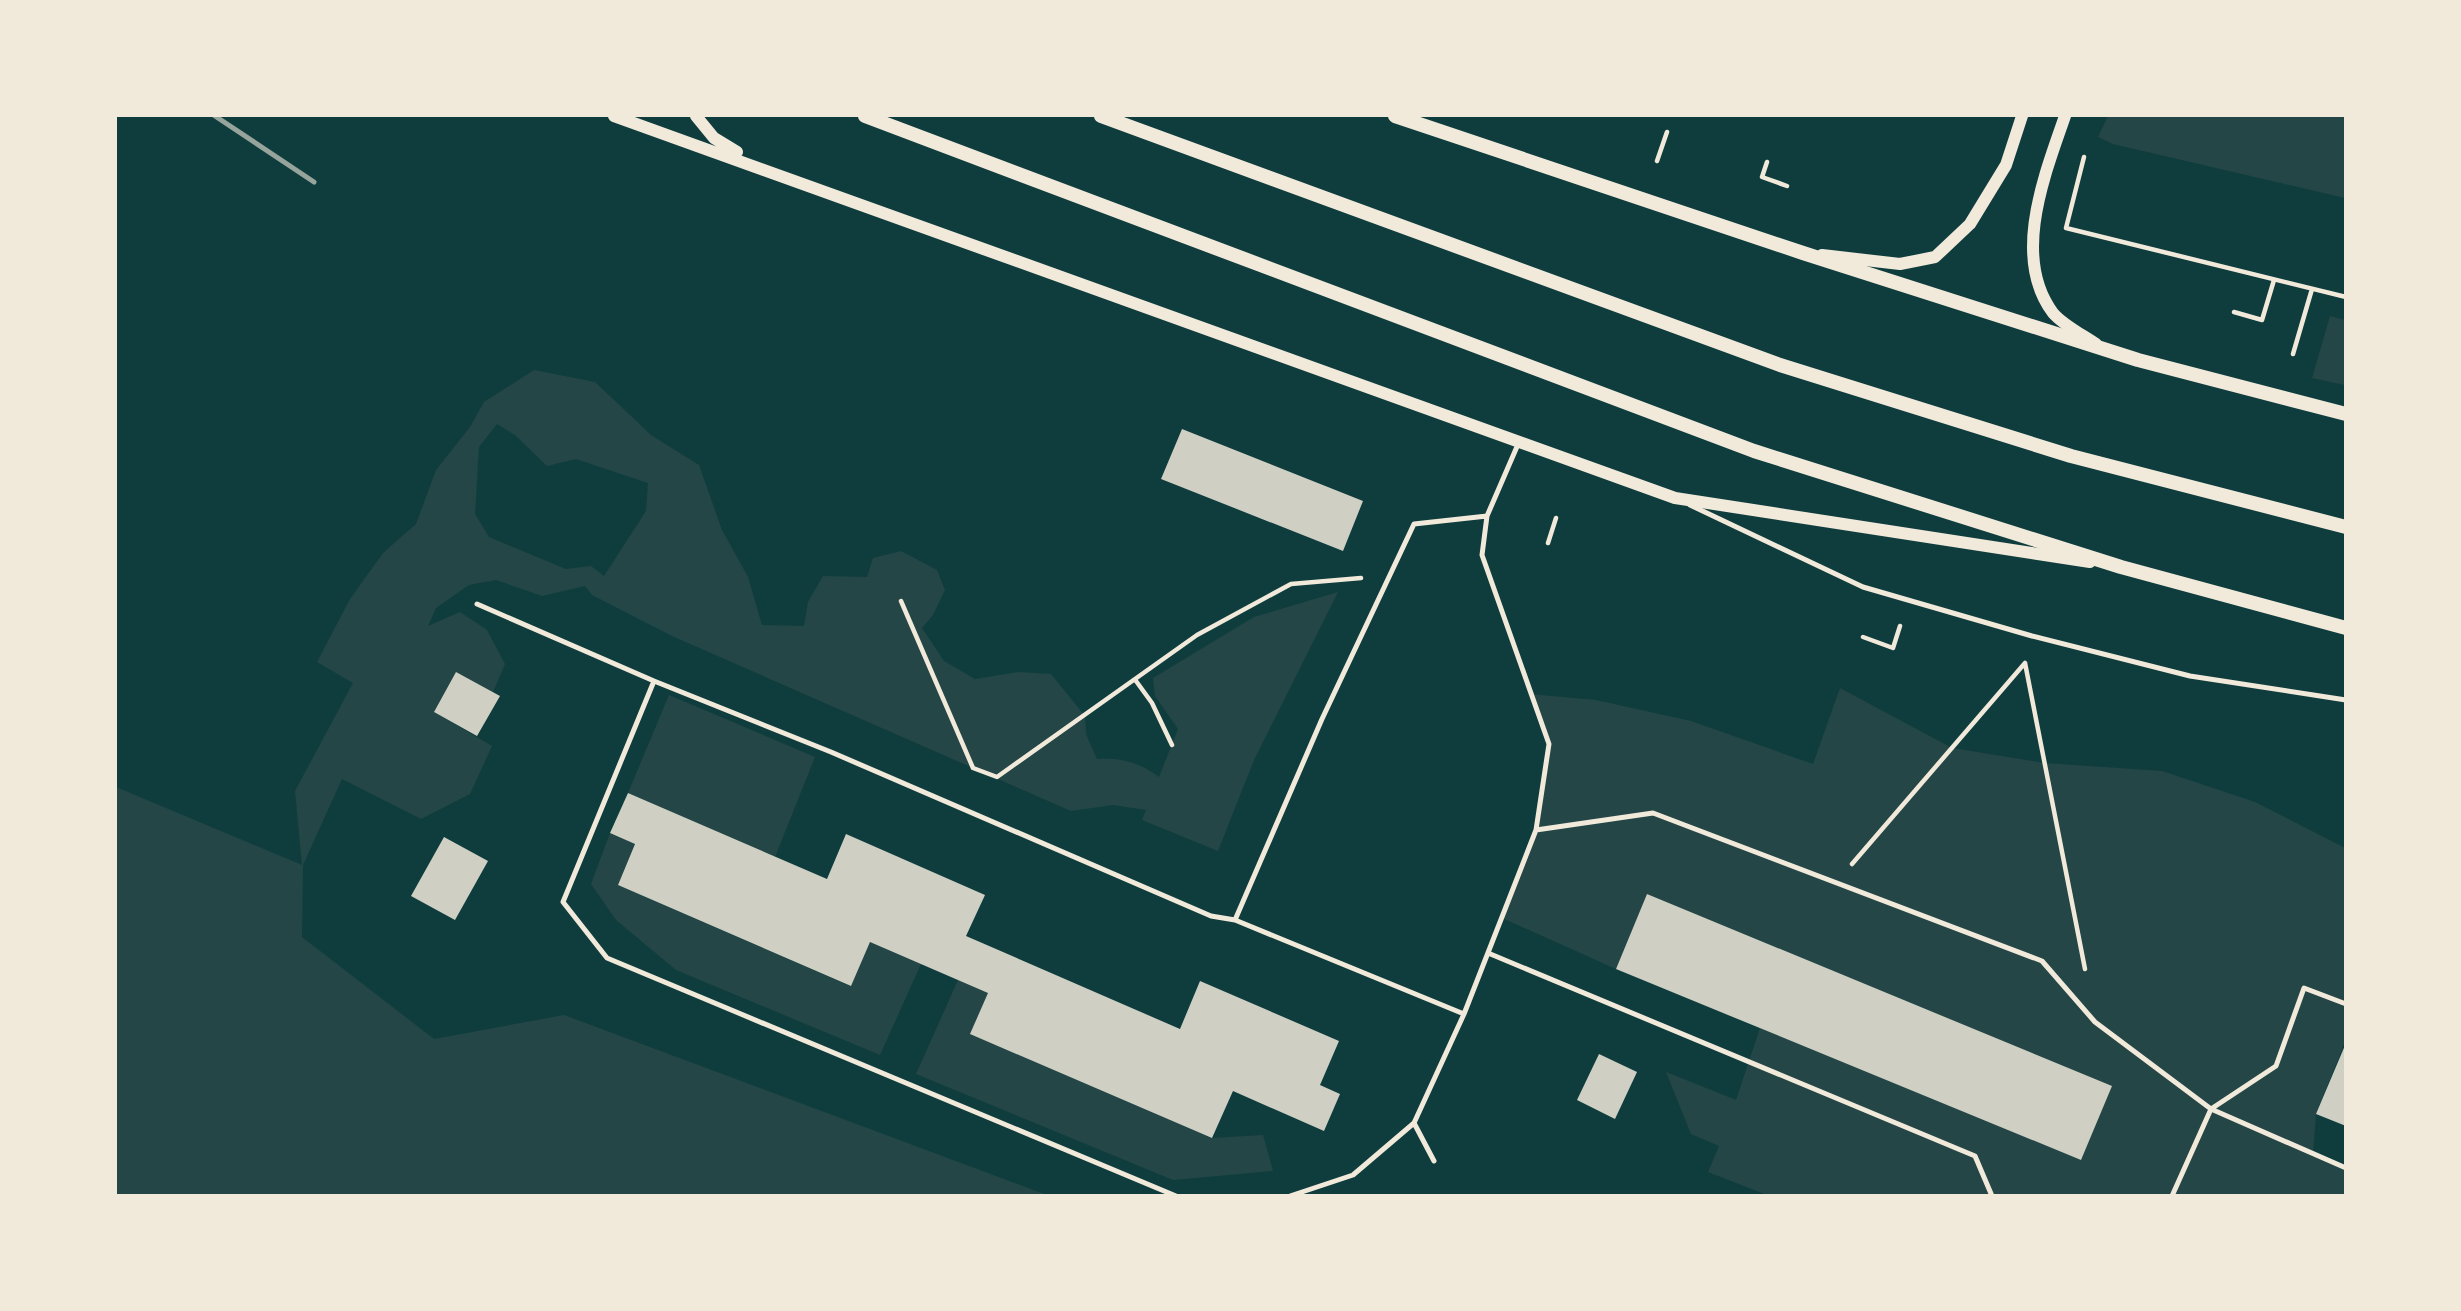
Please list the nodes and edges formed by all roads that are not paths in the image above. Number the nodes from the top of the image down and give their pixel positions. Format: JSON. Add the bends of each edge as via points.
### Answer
{"nodes":[{"id":1,"x":614,"y":116,"type":"edge"},
{"id":2,"x":696,"y":116,"type":"edge"},
{"id":3,"x":865,"y":116,"type":"edge"},
{"id":4,"x":1101,"y":116,"type":"edge"},
{"id":5,"x":1395,"y":116,"type":"edge"},
{"id":6,"x":2022,"y":116,"type":"edge"},
{"id":7,"x":2065,"y":116,"type":"edge"},
{"id":8,"x":756,"y":164,"type":"junction"},
{"id":9,"x":1803,"y":253,"type":"junction"},
{"id":10,"x":2102,"y":349,"type":"junction"},
{"id":11,"x":2346,"y":414,"type":"edge"},
{"id":12,"x":1519,"y":442,"type":"junction"},
{"id":13,"x":1675,"y":498,"type":"junction"},
{"id":14,"x":1487,"y":516,"type":"junction"},
{"id":15,"x":2345,"y":526,"type":"edge"},
{"id":16,"x":2121,"y":567,"type":"junction"},
{"id":17,"x":477,"y":604,"type":"dead end"},
{"id":18,"x":2346,"y":628,"type":"edge"},
{"id":19,"x":654,"y":681,"type":"junction"},
{"id":20,"x":2346,"y":699,"type":"edge"},
{"id":21,"x":1536,"y":830,"type":"junction"},
{"id":22,"x":1235,"y":920,"type":"junction"},
{"id":23,"x":1488,"y":953,"type":"junction"},
{"id":24,"x":2346,"y":1004,"type":"edge"},
{"id":25,"x":1464,"y":1014,"type":"junction"},
{"id":26,"x":2211,"y":1109,"type":"junction"},
{"id":27,"x":1414,"y":1123,"type":"junction"},
{"id":28,"x":1434,"y":1161,"type":"dead end"},
{"id":29,"x":2346,"y":1168,"type":"edge"},
{"id":30,"x":1176,"y":1195,"type":"edge"},
{"id":31,"x":1290,"y":1195,"type":"edge"},
{"id":32,"x":1992,"y":1195,"type":"edge"},
{"id":33,"x":2172,"y":1195,"type":"edge"}],
"edges":[{"from":1,"to":8,"type":"street"},
{"from":2,"to":8,"type":"street","via":[[714,138]]},
{"from":3,"to":16,"type":"main road","via":[[1754,451]]},
{"from":4,"to":15,"type":"main road","via":[[1780,365],[2071,456]]},
{"from":5,"to":9,"type":"main road"},
{"from":6,"to":9,"type":"street","via":[[2006,165],[1970,224],[1935,257],[1900,264]]},
{"from":7,"to":10,"type":"street","via":[[2045,176],[2033,241],[2037,283],[2054,314]]},
{"from":8,"to":12,"type":"street"},
{"from":9,"to":10,"type":"main road"},
{"from":10,"to":11,"type":"main road"},
{"from":12,"to":13,"type":"street"},
{"from":12,"to":14,"type":"lane"},
{"from":13,"to":16,"type":"street"},
{"from":13,"to":20,"type":"lane","via":[[1863,587],[2190,676]]},
{"from":14,"to":21,"type":"lane","via":[[1482,555],[1549,744]]},
{"from":14,"to":22,"type":"lane","via":[[1414,524],[1322,719]]},
{"from":16,"to":18,"type":"main road"},
{"from":17,"to":19,"type":"lane"},
{"from":19,"to":22,"type":"lane","via":[[1211,916]]},
{"from":19,"to":30,"type":"lane","via":[[563,902],[607,958]]},
{"from":21,"to":23,"type":"lane"},
{"from":21,"to":26,"type":"lane","via":[[1653,813],[2042,961],[2095,1022]]},
{"from":22,"to":25,"type":"lane"},
{"from":23,"to":25,"type":"lane"},
{"from":23,"to":32,"type":"lane","via":[[1975,1156]]},
{"from":24,"to":26,"type":"lane","via":[[2304,988],[2276,1066]]},
{"from":25,"to":27,"type":"lane"},
{"from":26,"to":29,"type":"lane"},
{"from":26,"to":33,"type":"lane"},
{"from":27,"to":28,"type":"lane"},
{"from":27,"to":31,"type":"lane","via":[[1353,1175]]}]}
